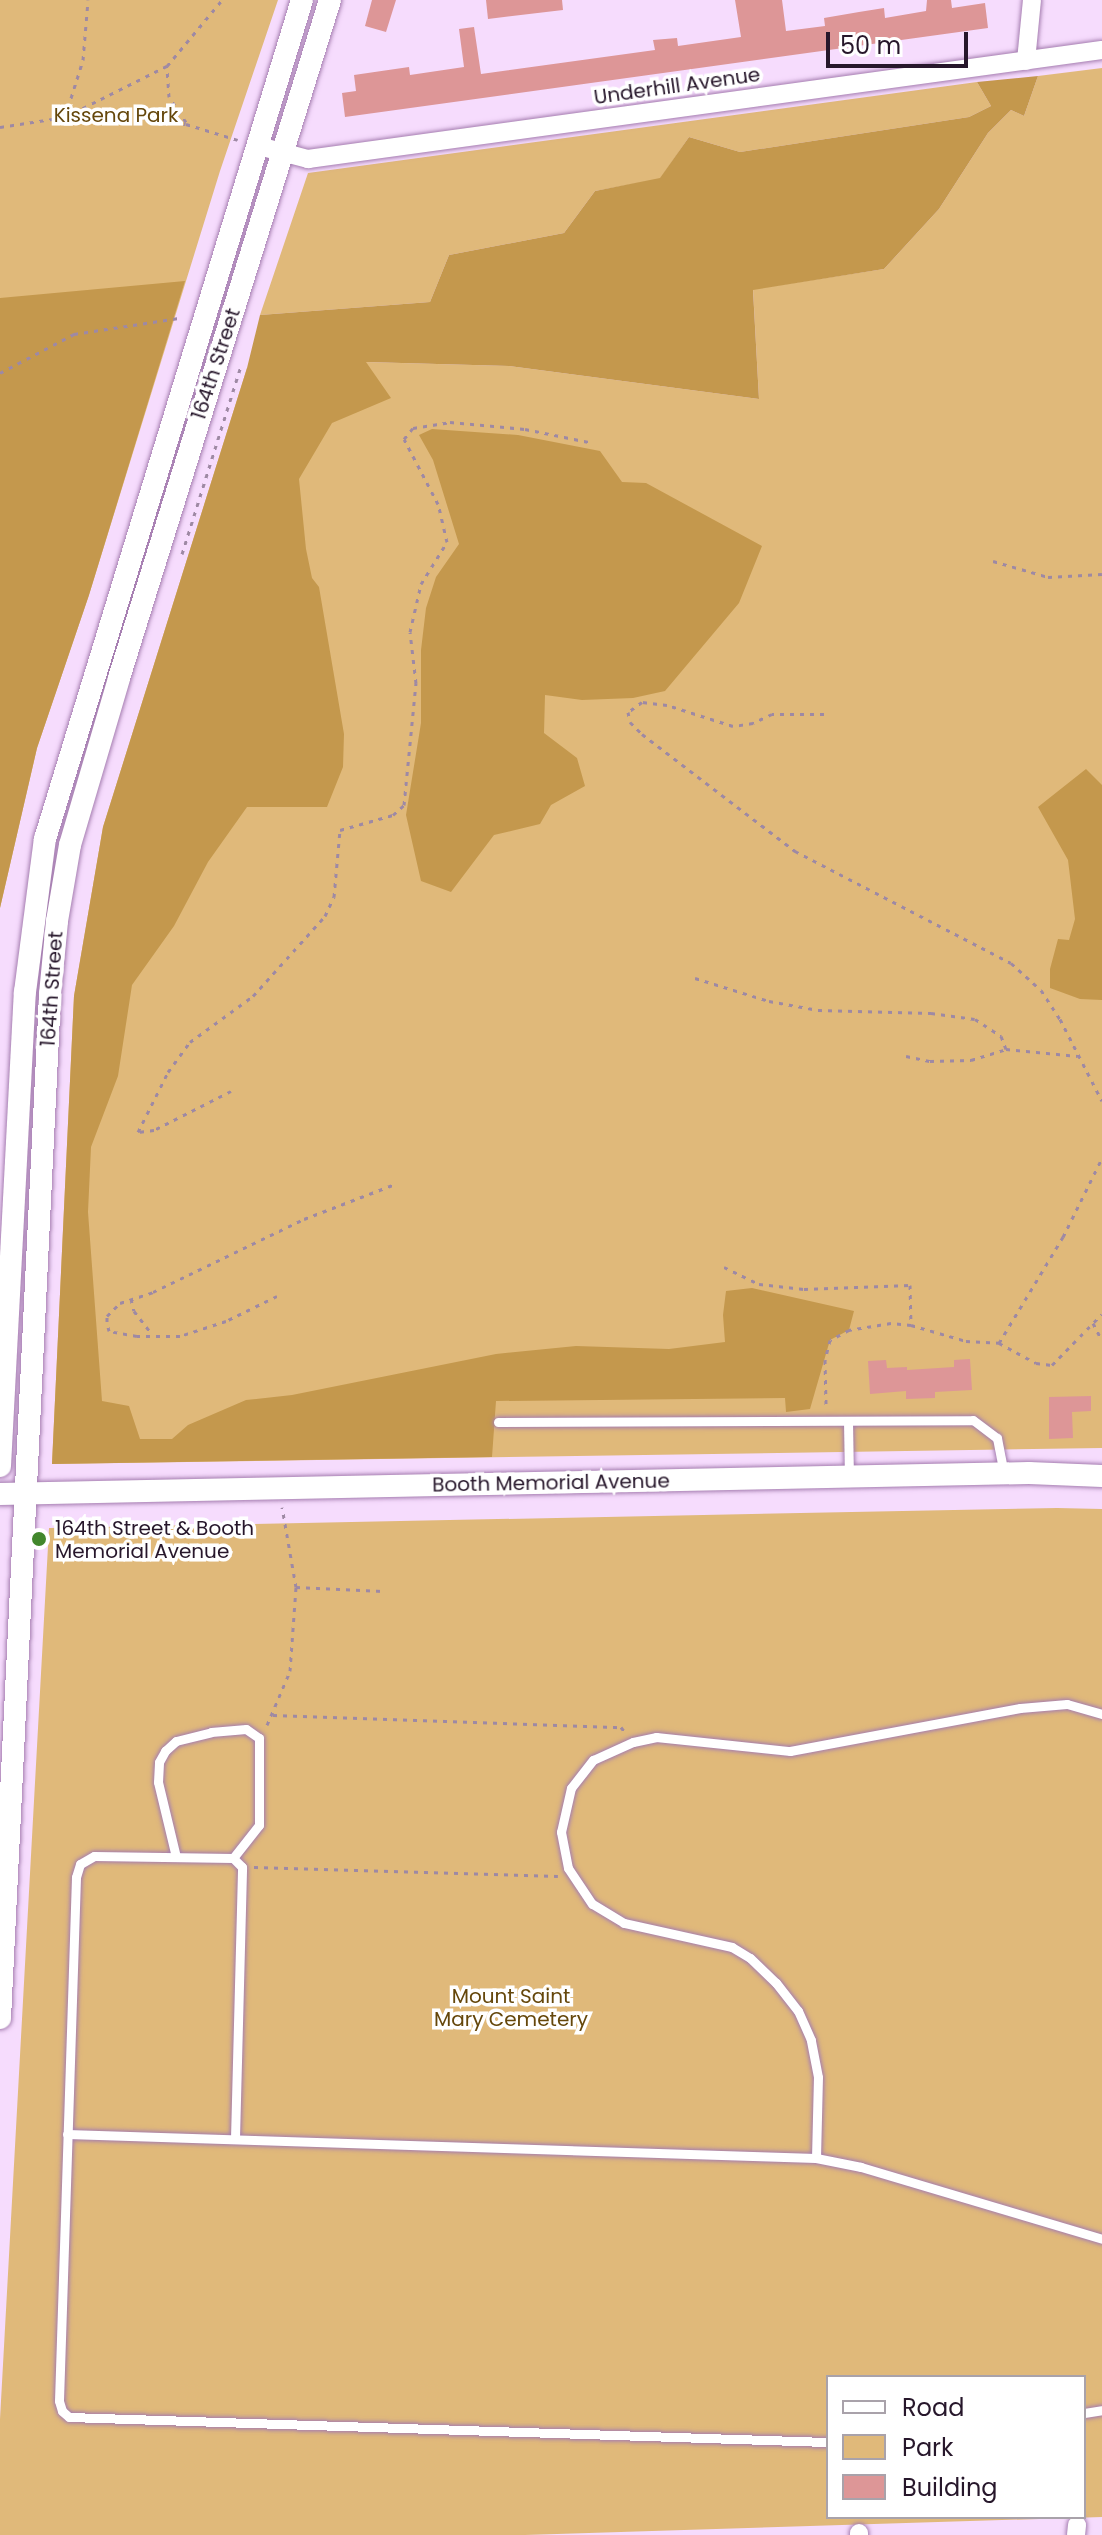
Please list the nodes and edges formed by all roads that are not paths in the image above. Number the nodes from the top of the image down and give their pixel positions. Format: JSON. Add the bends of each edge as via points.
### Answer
{"nodes":[{"id":1,"x":302,"y":0,"type":"edge"},
{"id":2,"x":330,"y":0,"type":"edge"},
{"id":3,"x":1032,"y":0,"type":"edge"},
{"id":4,"x":1102,"y":50,"type":"edge"},
{"id":5,"x":1026,"y":61,"type":"junction"},
{"id":6,"x":248,"y":143,"type":"junction"},
{"id":7,"x":284,"y":152,"type":"junction"},
{"id":8,"x":848,"y":1421,"type":"junction"},
{"id":9,"x":498,"y":1422,"type":"dead end"},
{"id":10,"x":0,"y":1466,"type":"edge"},
{"id":11,"x":1004,"y":1473,"type":"junction"},
{"id":12,"x":1102,"y":1476,"type":"edge"},
{"id":13,"x":849,"y":1477,"type":"junction"},
{"id":14,"x":28,"y":1492,"type":"junction"},
{"id":15,"x":0,"y":1494,"type":"edge"},
{"id":16,"x":1102,"y":1714,"type":"edge"},
{"id":17,"x":176,"y":1857,"type":"junction"},
{"id":18,"x":233,"y":1858,"type":"junction"},
{"id":19,"x":0,"y":2018,"type":"edge"},
{"id":20,"x":67,"y":2134,"type":"junction"},
{"id":21,"x":235,"y":2138,"type":"junction"},
{"id":22,"x":816,"y":2158,"type":"junction"},
{"id":23,"x":1102,"y":2239,"type":"edge"},
{"id":24,"x":826,"y":2442,"type":"edge"}],
"edges":[{"from":1,"to":6,"type":"street","name":"164th Street"},
{"from":2,"to":7,"type":"street","name":"164th Street"},
{"from":3,"to":5,"type":"street"},
{"from":4,"to":5,"type":"street","name":"Underhill Avenue"},
{"from":5,"to":7,"type":"street","name":"Underhill Avenue","via":[[308,159]]},
{"from":6,"to":7,"type":"street","name":"Underhill Avenue"},
{"from":6,"to":10,"type":"street","name":"164th Street","via":[[45,839],[25,992]]},
{"from":7,"to":14,"type":"street","name":"164th Street","via":[[70,845],[50,994]]},
{"from":8,"to":9,"type":"lane"},
{"from":8,"to":11,"type":"lane","via":[[973,1420],[997,1438]]},
{"from":8,"to":13,"type":"lane"},
{"from":11,"to":12,"type":"street","name":"Booth Memorial Avenue"},
{"from":11,"to":13,"type":"street","name":"Booth Memorial Avenue"},
{"from":13,"to":14,"type":"street","name":"Booth Memorial Avenue"},
{"from":14,"to":15,"type":"street","name":"Booth Memorial Avenue"},
{"from":14,"to":19,"type":"street","name":"164th Street"},
{"from":16,"to":22,"type":"lane","via":[[1067,1704],[1020,1708],[790,1751],[656,1737],[593,1760],[571,1788],[561,1832],[568,1868],[592,1904],[624,1923],[732,1947],[776,1983],[798,2011],[811,2040],[818,2077]]},
{"from":17,"to":18,"type":"lane"},
{"from":17,"to":18,"type":"lane","via":[[158,1782],[165,1751],[176,1741],[246,1729],[259,1738],[259,1825]]},
{"from":17,"to":20,"type":"lane","via":[[94,1856],[80,1864]]},
{"from":18,"to":21,"type":"lane","via":[[242,1867]]},
{"from":20,"to":21,"type":"lane"},
{"from":20,"to":24,"type":"lane","via":[[59,2401],[69,2417]]},
{"from":21,"to":22,"type":"lane"},
{"from":22,"to":23,"type":"lane"}]}
